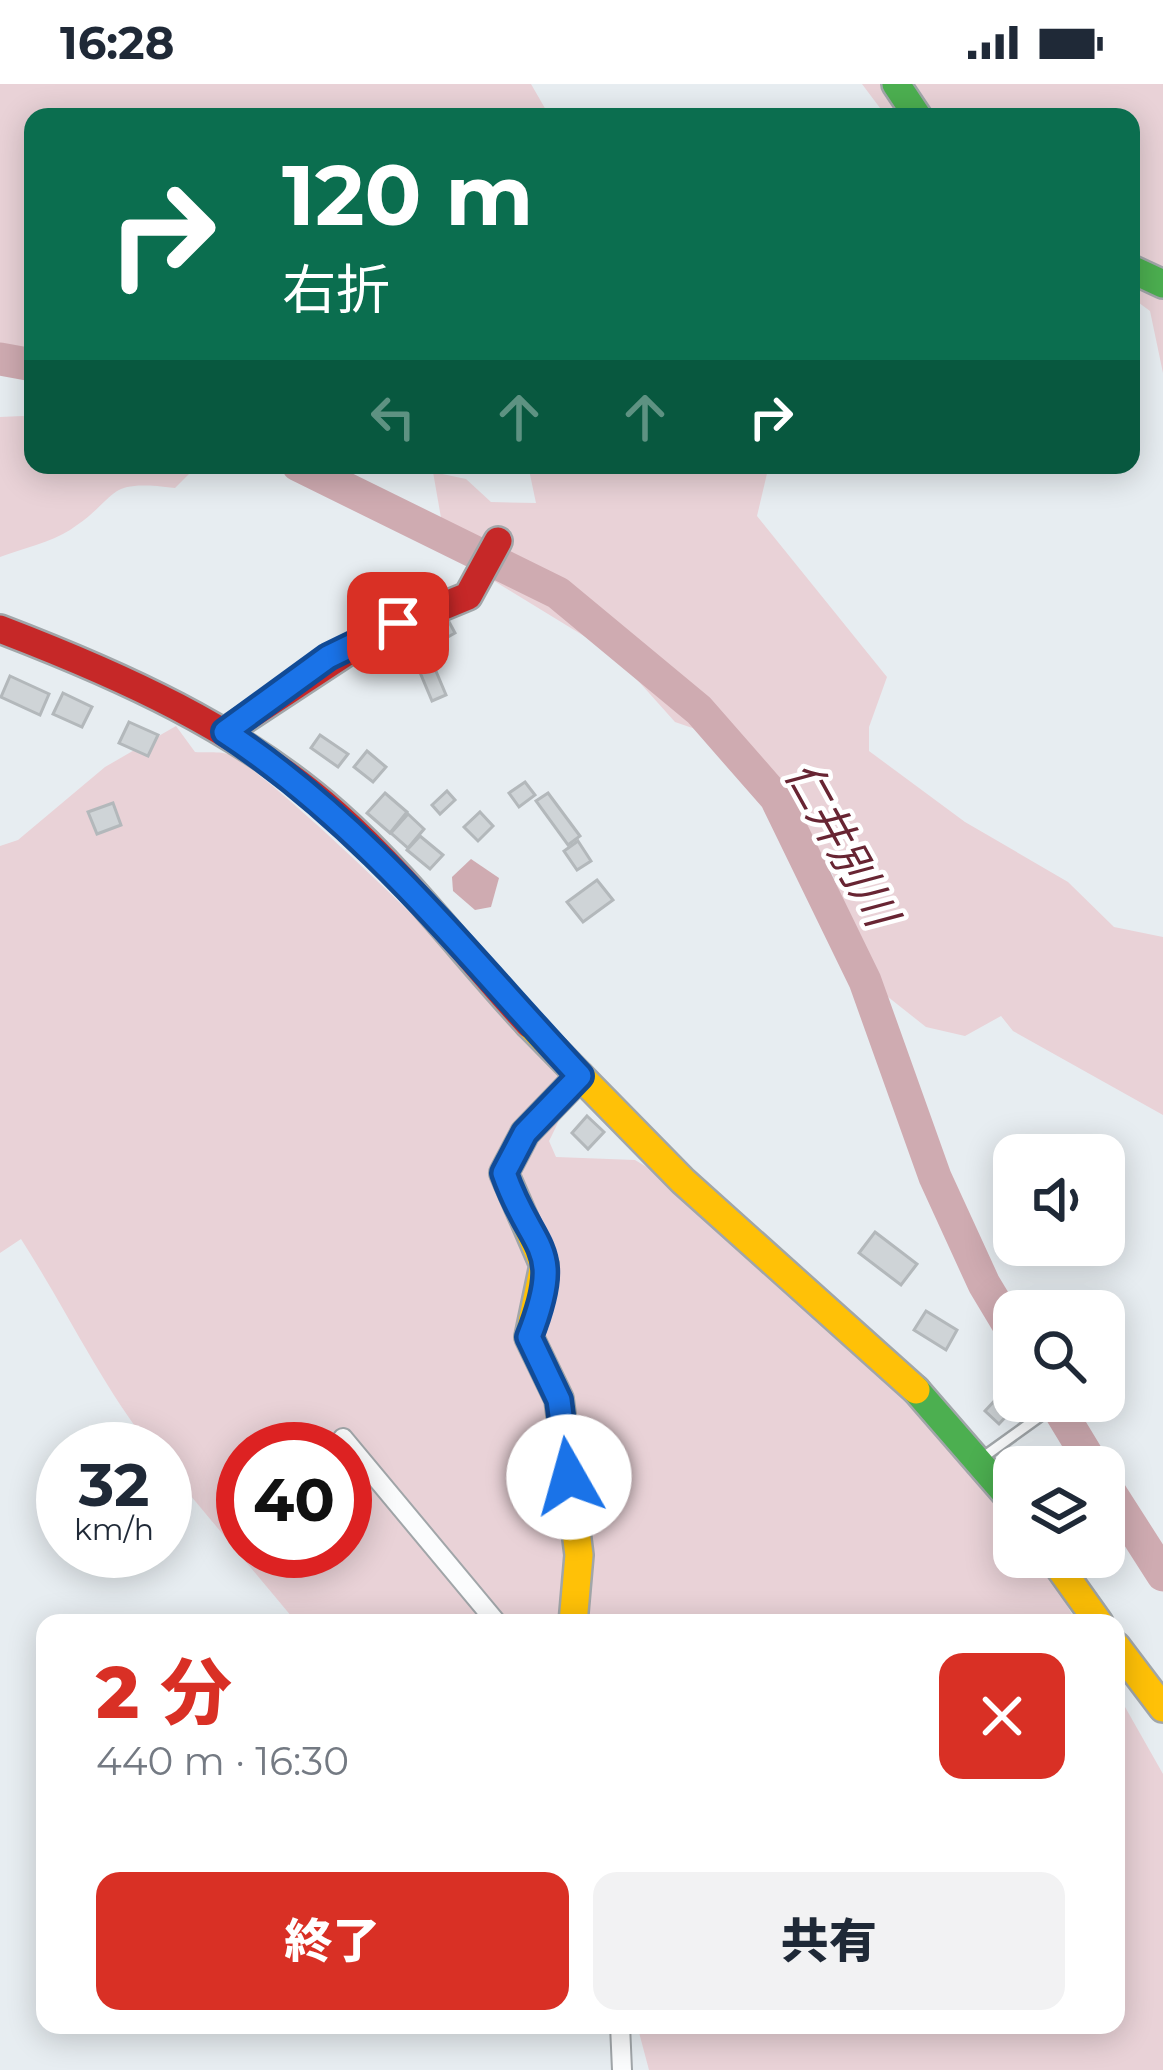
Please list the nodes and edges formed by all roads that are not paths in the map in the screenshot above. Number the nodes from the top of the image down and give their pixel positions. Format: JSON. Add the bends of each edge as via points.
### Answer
{"nodes":[{"id":1,"x":498,"y":541,"type":"dead end"},
{"id":2,"x":0,"y":629,"type":"edge"},
{"id":3,"x":225,"y":732,"type":"junction"},
{"id":4,"x":580,"y":1076,"type":"junction"},
{"id":5,"x":1030,"y":1422,"type":"edge"},
{"id":6,"x":982,"y":1458,"type":"junction"},
{"id":7,"x":372,"y":1472,"type":"edge"},
{"id":8,"x":993,"y":1473,"type":"edge"},
{"id":9,"x":1067,"y":1578,"type":"edge"},
{"id":10,"x":490,"y":1614,"type":"edge"},
{"id":11,"x":574,"y":1614,"type":"edge"},
{"id":12,"x":1093,"y":1614,"type":"edge"},
{"id":13,"x":1125,"y":1658,"type":"edge"},
{"id":14,"x":1163,"y":1708,"type":"edge"},
{"id":15,"x":620,"y":2034,"type":"edge"},
{"id":16,"x":622,"y":2070,"type":"edge"}],
"edges":[{"from":1,"to":3,"type":"street","via":[[468,596],[328,657]]},
{"from":2,"to":3,"type":"street","via":[[163,695]]},
{"from":3,"to":4,"type":"street","via":[[397,871]]},
{"from":4,"to":6,"type":"street"},
{"from":4,"to":11,"type":"street","via":[[525,1133],[504,1173],[546,1264],[548,1291],[529,1337],[559,1400],[579,1555]]},
{"from":5,"to":6,"type":"lane"},
{"from":6,"to":8,"type":"street"},
{"from":7,"to":10,"type":"street"},
{"from":9,"to":12,"type":"street"},
{"from":13,"to":14,"type":"street"},
{"from":15,"to":16,"type":"street"}]}
